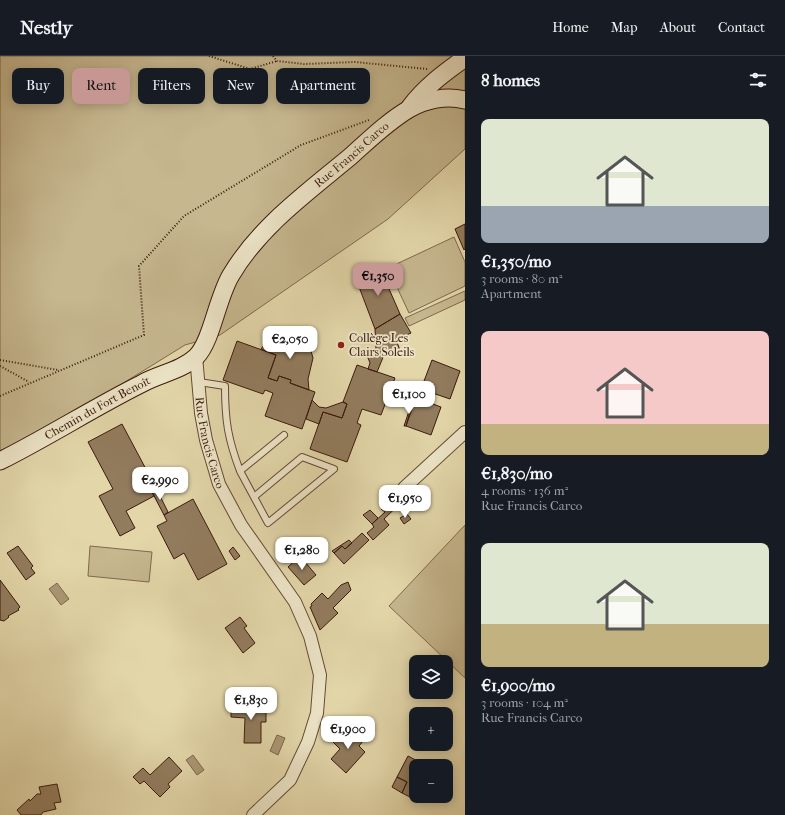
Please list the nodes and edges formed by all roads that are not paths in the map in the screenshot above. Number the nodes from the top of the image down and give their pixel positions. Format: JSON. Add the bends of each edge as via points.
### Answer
{"nodes":[{"id":1,"x":465,"y":58,"type":"edge"},
{"id":2,"x":465,"y":100,"type":"edge"},
{"id":3,"x":409,"y":109,"type":"junction"},
{"id":4,"x":196,"y":356,"type":"junction"},
{"id":5,"x":199,"y":382,"type":"junction"},
{"id":6,"x":465,"y":432,"type":"edge"},
{"id":7,"x":284,"y":435,"type":"dead end"},
{"id":8,"x":0,"y":461,"type":"edge"},
{"id":9,"x":240,"y":471,"type":"junction"},
{"id":10,"x":404,"y":488,"type":"dead end"},
{"id":11,"x":254,"y":497,"type":"junction"},
{"id":12,"x":253,"y":815,"type":"edge"}],
"edges":[{"from":1,"to":3,"type":"street","name":"Rue Francis Carco","via":[[419,96]]},
{"from":2,"to":3,"type":"street","name":"Rue Francis Carco","via":[[444,98]]},
{"from":3,"to":4,"type":"street","name":"Rue Francis Carco","via":[[271,224],[245,253],[230,276],[205,344]]},
{"from":4,"to":5,"type":"street","name":"Rue Francis Carco"},
{"from":4,"to":8,"type":"street","name":"Chemin du Fort Benoît","via":[[175,370],[140,384]]},
{"from":5,"to":9,"type":"lane","via":[[225,386],[225,420]]},
{"from":5,"to":12,"type":"street","name":"Rue Francis Carco","via":[[203,426],[219,484],[241,525],[295,602],[310,636],[320,675],[314,720],[308,742],[290,780]]},
{"from":6,"to":10,"type":"street"},
{"from":7,"to":9,"type":"lane"},
{"from":9,"to":11,"type":"lane"},
{"from":11,"to":11,"type":"lane","via":[[302,457],[334,469],[268,523]]}]}
